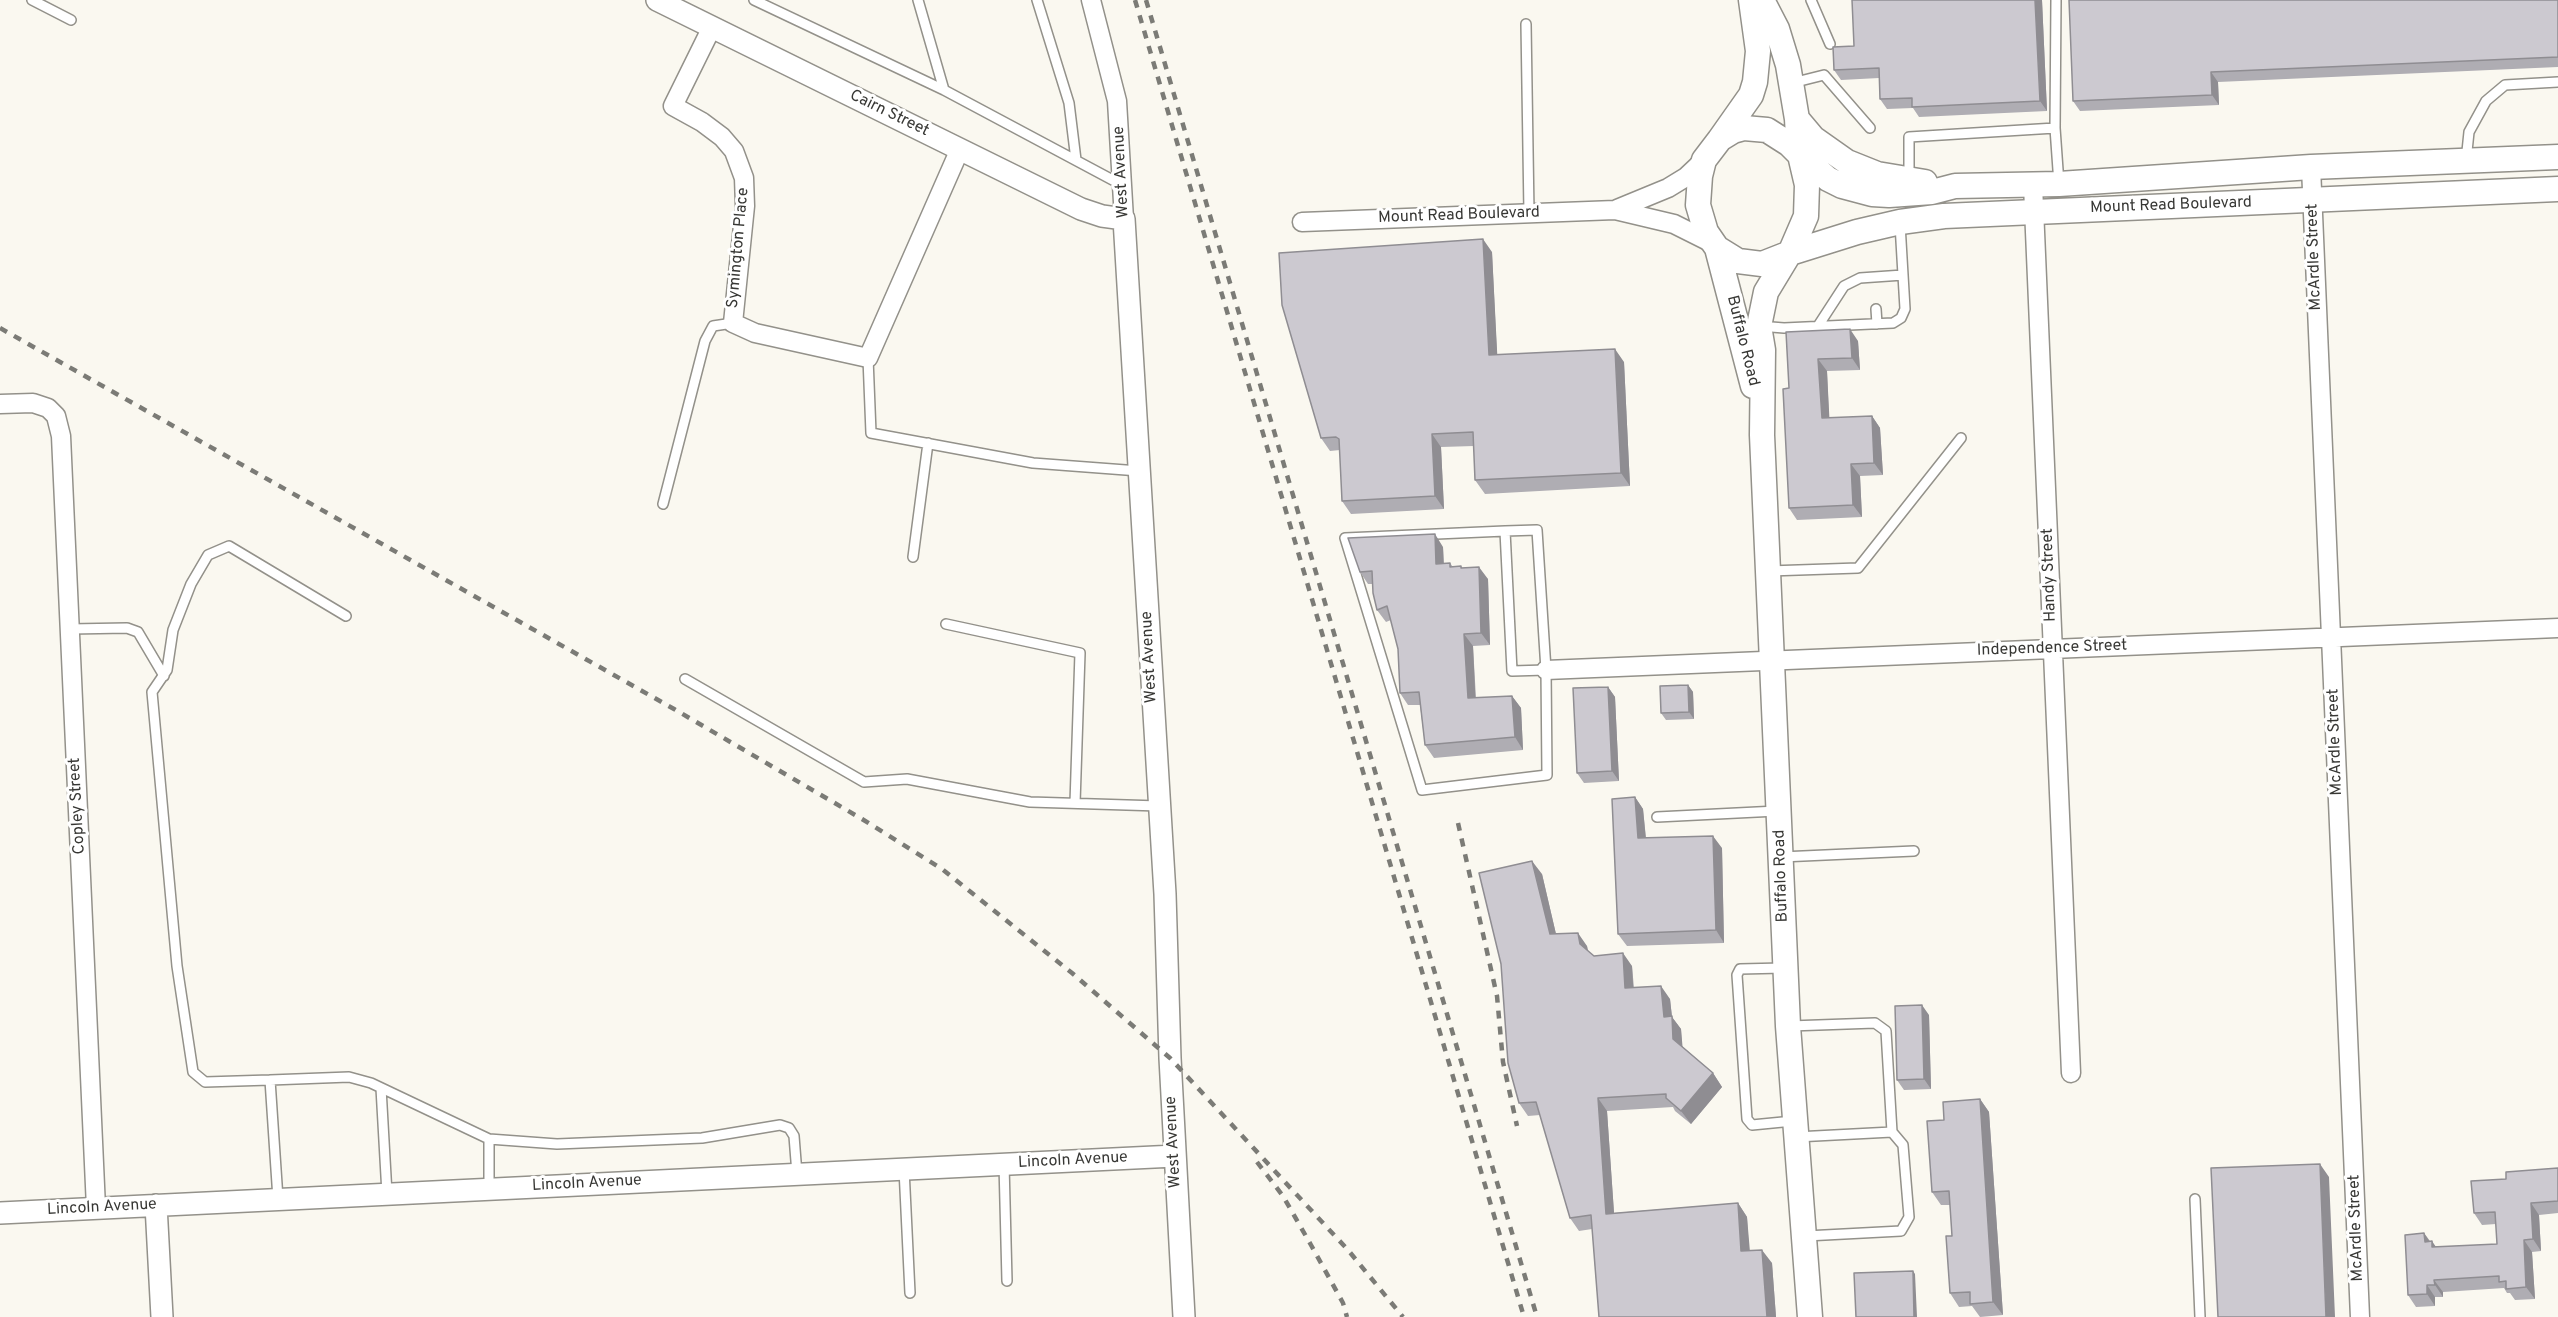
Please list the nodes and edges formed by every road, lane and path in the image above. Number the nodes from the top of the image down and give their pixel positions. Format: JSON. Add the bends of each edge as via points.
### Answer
{"nodes":[{"id":1,"x":32,"y":0,"type":"edge"},
{"id":2,"x":657,"y":0,"type":"edge"},
{"id":3,"x":754,"y":0,"type":"edge"},
{"id":4,"x":918,"y":0,"type":"edge"},
{"id":5,"x":1037,"y":0,"type":"edge"},
{"id":6,"x":1091,"y":0,"type":"edge"},
{"id":7,"x":1751,"y":0,"type":"edge"},
{"id":8,"x":1762,"y":0,"type":"edge"},
{"id":9,"x":1811,"y":0,"type":"edge"},
{"id":10,"x":2056,"y":0,"type":"edge"},
{"id":11,"x":71,"y":20,"type":"dead end"},
{"id":12,"x":1526,"y":24,"type":"dead end"},
{"id":13,"x":712,"y":27,"type":"junction"},
{"id":14,"x":1830,"y":44,"type":"dead end"},
{"id":15,"x":2558,"y":82,"type":"edge"},
{"id":16,"x":1792,"y":83,"type":"junction"},
{"id":17,"x":944,"y":90,"type":"junction"},
{"id":18,"x":1797,"y":119,"type":"junction"},
{"id":19,"x":1870,"y":128,"type":"dead end"},
{"id":20,"x":2055,"y":128,"type":"junction"},
{"id":21,"x":1720,"y":140,"type":"junction"},
{"id":22,"x":960,"y":149,"type":"junction"},
{"id":23,"x":1799,"y":155,"type":"junction"},
{"id":24,"x":2558,"y":157,"type":"edge"},
{"id":25,"x":1704,"y":159,"type":"junction"},
{"id":26,"x":1076,"y":160,"type":"junction"},
{"id":27,"x":2466,"y":160,"type":"junction"},
{"id":28,"x":2311,"y":168,"type":"junction"},
{"id":29,"x":1910,"y":180,"type":"junction"},
{"id":30,"x":2059,"y":184,"type":"junction"},
{"id":31,"x":2033,"y":185,"type":"junction"},
{"id":32,"x":1123,"y":186,"type":"junction"},
{"id":33,"x":1955,"y":186,"type":"junction"},
{"id":34,"x":2558,"y":189,"type":"edge"},
{"id":35,"x":2312,"y":200,"type":"junction"},
{"id":36,"x":1615,"y":210,"type":"junction"},
{"id":37,"x":2034,"y":211,"type":"junction"},
{"id":38,"x":1529,"y":213,"type":"junction"},
{"id":39,"x":1124,"y":219,"type":"junction"},
{"id":40,"x":1302,"y":222,"type":"dead end"},
{"id":41,"x":1900,"y":222,"type":"junction"},
{"id":42,"x":1715,"y":246,"type":"junction"},
{"id":43,"x":1789,"y":254,"type":"junction"},
{"id":44,"x":1903,"y":275,"type":"junction"},
{"id":45,"x":1876,"y":309,"type":"dead end"},
{"id":46,"x":733,"y":323,"type":"junction"},
{"id":47,"x":1877,"y":324,"type":"junction"},
{"id":48,"x":1759,"y":326,"type":"junction"},
{"id":49,"x":1818,"y":326,"type":"junction"},
{"id":50,"x":868,"y":358,"type":"junction"},
{"id":51,"x":0,"y":404,"type":"edge"},
{"id":52,"x":1762,"y":435,"type":"junction"},
{"id":53,"x":1961,"y":438,"type":"dead end"},
{"id":54,"x":928,"y":443,"type":"junction"},
{"id":55,"x":1139,"y":471,"type":"junction"},
{"id":56,"x":663,"y":504,"type":"dead end"},
{"id":57,"x":1505,"y":531,"type":"junction"},
{"id":58,"x":913,"y":557,"type":"dead end"},
{"id":59,"x":1769,"y":571,"type":"junction"},
{"id":60,"x":346,"y":616,"type":"dead end"},
{"id":61,"x":946,"y":624,"type":"dead end"},
{"id":62,"x":2558,"y":628,"type":"edge"},
{"id":63,"x":70,"y":629,"type":"junction"},
{"id":64,"x":2331,"y":637,"type":"junction"},
{"id":65,"x":2054,"y":649,"type":"junction"},
{"id":66,"x":1773,"y":661,"type":"junction"},
{"id":67,"x":1546,"y":670,"type":"junction"},
{"id":68,"x":164,"y":676,"type":"junction"},
{"id":69,"x":685,"y":680,"type":"dead end"},
{"id":70,"x":1075,"y":803,"type":"junction"},
{"id":71,"x":1159,"y":806,"type":"junction"},
{"id":72,"x":1779,"y":811,"type":"junction"},
{"id":73,"x":1657,"y":817,"type":"dead end"},
{"id":74,"x":1914,"y":851,"type":"dead end"},
{"id":75,"x":1782,"y":856,"type":"junction"},
{"id":76,"x":1786,"y":968,"type":"junction"},
{"id":77,"x":1788,"y":1026,"type":"junction"},
{"id":78,"x":2072,"y":1073,"type":"dead end"},
{"id":79,"x":270,"y":1080,"type":"junction"},
{"id":80,"x":381,"y":1088,"type":"junction"},
{"id":81,"x":1794,"y":1129,"type":"junction"},
{"id":82,"x":1892,"y":1132,"type":"junction"},
{"id":83,"x":489,"y":1139,"type":"junction"},
{"id":84,"x":1174,"y":1156,"type":"junction"},
{"id":85,"x":1004,"y":1164,"type":"junction"},
{"id":86,"x":904,"y":1169,"type":"junction"},
{"id":87,"x":796,"y":1174,"type":"junction"},
{"id":88,"x":489,"y":1189,"type":"junction"},
{"id":89,"x":387,"y":1194,"type":"junction"},
{"id":90,"x":2195,"y":1198,"type":"dead end"},
{"id":91,"x":278,"y":1199,"type":"junction"},
{"id":92,"x":156,"y":1205,"type":"junction"},
{"id":93,"x":96,"y":1208,"type":"junction"},
{"id":94,"x":0,"y":1213,"type":"edge"},
{"id":95,"x":1803,"y":1237,"type":"junction"},
{"id":96,"x":1007,"y":1281,"type":"dead end"},
{"id":97,"x":910,"y":1293,"type":"dead end"},
{"id":98,"x":162,"y":1317,"type":"edge"},
{"id":99,"x":1184,"y":1317,"type":"edge"},
{"id":100,"x":1810,"y":1317,"type":"edge"},
{"id":101,"x":2200,"y":1317,"type":"edge"},
{"id":102,"x":2360,"y":1317,"type":"edge"}],
"edges":[{"from":1,"to":11,"type":"lane"},
{"from":2,"to":13,"type":"street","name":"Cairn Street"},
{"from":3,"to":17,"type":"lane"},
{"from":4,"to":17,"type":"lane"},
{"from":5,"to":26,"type":"lane","via":[[1069,103]]},
{"from":6,"to":32,"type":"street","name":"West Avenue","via":[[1117,101]]},
{"from":7,"to":21,"type":"main road","via":[[1758,51],[1755,82],[1751,95]]},
{"from":8,"to":16,"type":"main road","via":[[1777,29]]},
{"from":9,"to":14,"type":"lane"},
{"from":10,"to":20,"type":"lane"},
{"from":12,"to":38,"type":"lane"},
{"from":13,"to":22,"type":"street","name":"Cairn Street"},
{"from":13,"to":46,"type":"street","name":"Symington Place","via":[[673,106],[722,137],[734,151],[744,178],[746,206]]},
{"from":15,"to":27,"type":"lane","via":[[2505,85],[2486,101],[2469,132]]},
{"from":16,"to":18,"type":"main road"},
{"from":16,"to":19,"type":"lane","via":[[1824,75]]},
{"from":17,"to":26,"type":"lane"},
{"from":18,"to":23,"type":"main road"},
{"from":18,"to":29,"type":"main road","via":[[1823,146],[1847,162],[1877,174]]},
{"from":20,"to":29,"type":"lane","via":[[1909,137]]},
{"from":20,"to":30,"type":"lane"},
{"from":21,"to":23,"type":"main road","via":[[1744,128],[1767,130]]},
{"from":21,"to":25,"type":"main road"},
{"from":22,"to":39,"type":"street","name":"Cairn Street","via":[[1081,209]]},
{"from":22,"to":50,"type":"street"},
{"from":23,"to":33,"type":"main road","name":"Mount Read Boulevard","via":[[1842,186],[1872,194],[1932,192]]},
{"from":23,"to":43,"type":"main road","via":[[1808,201],[1804,222]]},
{"from":24,"to":27,"type":"main road","name":"Mount Read Boulevard"},
{"from":25,"to":36,"type":"street","via":[[1668,188]]},
{"from":25,"to":42,"type":"main road","via":[[1698,205]]},
{"from":26,"to":32,"type":"lane"},
{"from":27,"to":28,"type":"main road","name":"Mount Read Boulevard"},
{"from":28,"to":30,"type":"main road","name":"Mount Read Boulevard"},
{"from":28,"to":35,"type":"street","name":"McArdle Street"},
{"from":29,"to":33,"type":"main road"},
{"from":30,"to":31,"type":"main road","name":"Mount Read Boulevard"},
{"from":31,"to":33,"type":"main road","name":"Mount Read Boulevard"},
{"from":31,"to":37,"type":"street","name":"Handy Street"},
{"from":32,"to":39,"type":"street","name":"West Avenue"},
{"from":34,"to":35,"type":"main road","name":"Mount Read Boulevard"},
{"from":35,"to":37,"type":"main road","name":"Mount Read Boulevard"},
{"from":35,"to":64,"type":"street","name":"McArdle Street"},
{"from":36,"to":38,"type":"street","name":"Mount Read Boulevard"},
{"from":36,"to":42,"type":"street","via":[[1674,224]]},
{"from":37,"to":41,"type":"main road","name":"Mount Read Boulevard"},
{"from":37,"to":65,"type":"street","name":"Handy Street"},
{"from":38,"to":40,"type":"street","name":"Mount Read Boulevard"},
{"from":39,"to":55,"type":"street","name":"West Avenue"},
{"from":41,"to":43,"type":"main road","name":"Mount Read Boulevard","via":[[1832,238]]},
{"from":41,"to":44,"type":"lane"},
{"from":42,"to":43,"type":"main road","via":[[1750,264]]},
{"from":42,"to":52,"type":"main road","name":"Buffalo Road","via":[[1748,363]]},
{"from":43,"to":48,"type":"main road","name":"Buffalo Road","via":[[1766,292]]},
{"from":44,"to":47,"type":"lane","via":[[1905,309],[1901,318]]},
{"from":44,"to":49,"type":"lane","via":[[1875,282],[1860,278],[1844,286]]},
{"from":45,"to":47,"type":"lane"},
{"from":46,"to":50,"type":"street","name":"Symington Place","via":[[755,333]]},
{"from":46,"to":56,"type":"lane","via":[[713,326],[705,341]]},
{"from":47,"to":49,"type":"lane"},
{"from":48,"to":49,"type":"lane"},
{"from":48,"to":52,"type":"main road","name":"Buffalo Road"},
{"from":50,"to":54,"type":"lane","via":[[870,434]]},
{"from":51,"to":63,"type":"street","name":"Copley Street","via":[[33,403],[48,408],[56,416],[62,436]]},
{"from":52,"to":59,"type":"main road","name":"Buffalo Road"},
{"from":53,"to":59,"type":"lane","via":[[1858,568]]},
{"from":54,"to":55,"type":"lane","via":[[1033,463]]},
{"from":54,"to":58,"type":"lane"},
{"from":55,"to":71,"type":"street","name":"West Avenue"},
{"from":57,"to":67,"type":"lane","via":[[1537,530]]},
{"from":57,"to":67,"type":"lane","via":[[1512,671]]},
{"from":57,"to":67,"type":"lane","via":[[1345,538],[1422,790],[1547,775]]},
{"from":59,"to":66,"type":"main road","name":"Buffalo Road"},
{"from":60,"to":68,"type":"lane","via":[[229,546],[208,555],[191,584],[173,630]]},
{"from":61,"to":70,"type":"lane","via":[[1080,653]]},
{"from":62,"to":64,"type":"street","name":"Independence Street"},
{"from":63,"to":68,"type":"lane","via":[[127,628],[138,632]]},
{"from":63,"to":93,"type":"street","name":"Copley Street"},
{"from":64,"to":65,"type":"street","name":"Independence Street"},
{"from":64,"to":102,"type":"street","name":"McArdle Street"},
{"from":65,"to":66,"type":"street","name":"Independence Street"},
{"from":65,"to":78,"type":"street","name":"Handy Street"},
{"from":66,"to":67,"type":"street","name":"Independence Street"},
{"from":66,"to":72,"type":"main road","name":"Buffalo Road"},
{"from":68,"to":79,"type":"lane","via":[[152,692],[177,966],[192,1072],[205,1082]]},
{"from":69,"to":70,"type":"lane","via":[[864,782],[907,779],[1030,802]]},
{"from":70,"to":71,"type":"lane"},
{"from":71,"to":84,"type":"street","name":"West Avenue"},
{"from":72,"to":73,"type":"lane"},
{"from":72,"to":75,"type":"main road","name":"Buffalo Road"},
{"from":74,"to":75,"type":"lane"},
{"from":75,"to":76,"type":"main road","name":"Buffalo Road"},
{"from":76,"to":77,"type":"main road","name":"Buffalo Road"},
{"from":76,"to":81,"type":"lane","via":[[1740,969],[1737,975],[1747,1119],[1752,1125]]},
{"from":77,"to":81,"type":"main road","name":"Buffalo Road"},
{"from":77,"to":82,"type":"lane","via":[[1875,1023],[1886,1031]]},
{"from":79,"to":80,"type":"lane","via":[[349,1077]]},
{"from":79,"to":91,"type":"lane"},
{"from":80,"to":83,"type":"lane"},
{"from":80,"to":89,"type":"lane"},
{"from":81,"to":82,"type":"lane"},
{"from":81,"to":95,"type":"main road","name":"Buffalo Road"},
{"from":82,"to":95,"type":"lane","via":[[1904,1145],[1909,1217],[1901,1231]]},
{"from":83,"to":87,"type":"lane","via":[[557,1144],[702,1138],[780,1125],[789,1128],[794,1136]]},
{"from":83,"to":88,"type":"lane"},
{"from":84,"to":85,"type":"street","name":"Lincoln Avenue"},
{"from":84,"to":99,"type":"street","name":"West Avenue"},
{"from":85,"to":86,"type":"street","name":"Lincoln Avenue"},
{"from":85,"to":96,"type":"lane"},
{"from":86,"to":87,"type":"street","name":"Lincoln Avenue"},
{"from":86,"to":97,"type":"lane"},
{"from":87,"to":88,"type":"street","name":"Lincoln Avenue"},
{"from":88,"to":89,"type":"street","name":"Lincoln Avenue"},
{"from":89,"to":91,"type":"street","name":"Lincoln Avenue"},
{"from":90,"to":101,"type":"lane"},
{"from":91,"to":92,"type":"street","name":"Lincoln Avenue"},
{"from":92,"to":93,"type":"street","name":"Lincoln Avenue"},
{"from":92,"to":98,"type":"street"},
{"from":93,"to":94,"type":"street","name":"Lincoln Avenue"},
{"from":95,"to":100,"type":"main road","name":"Buffalo Road"}]}
